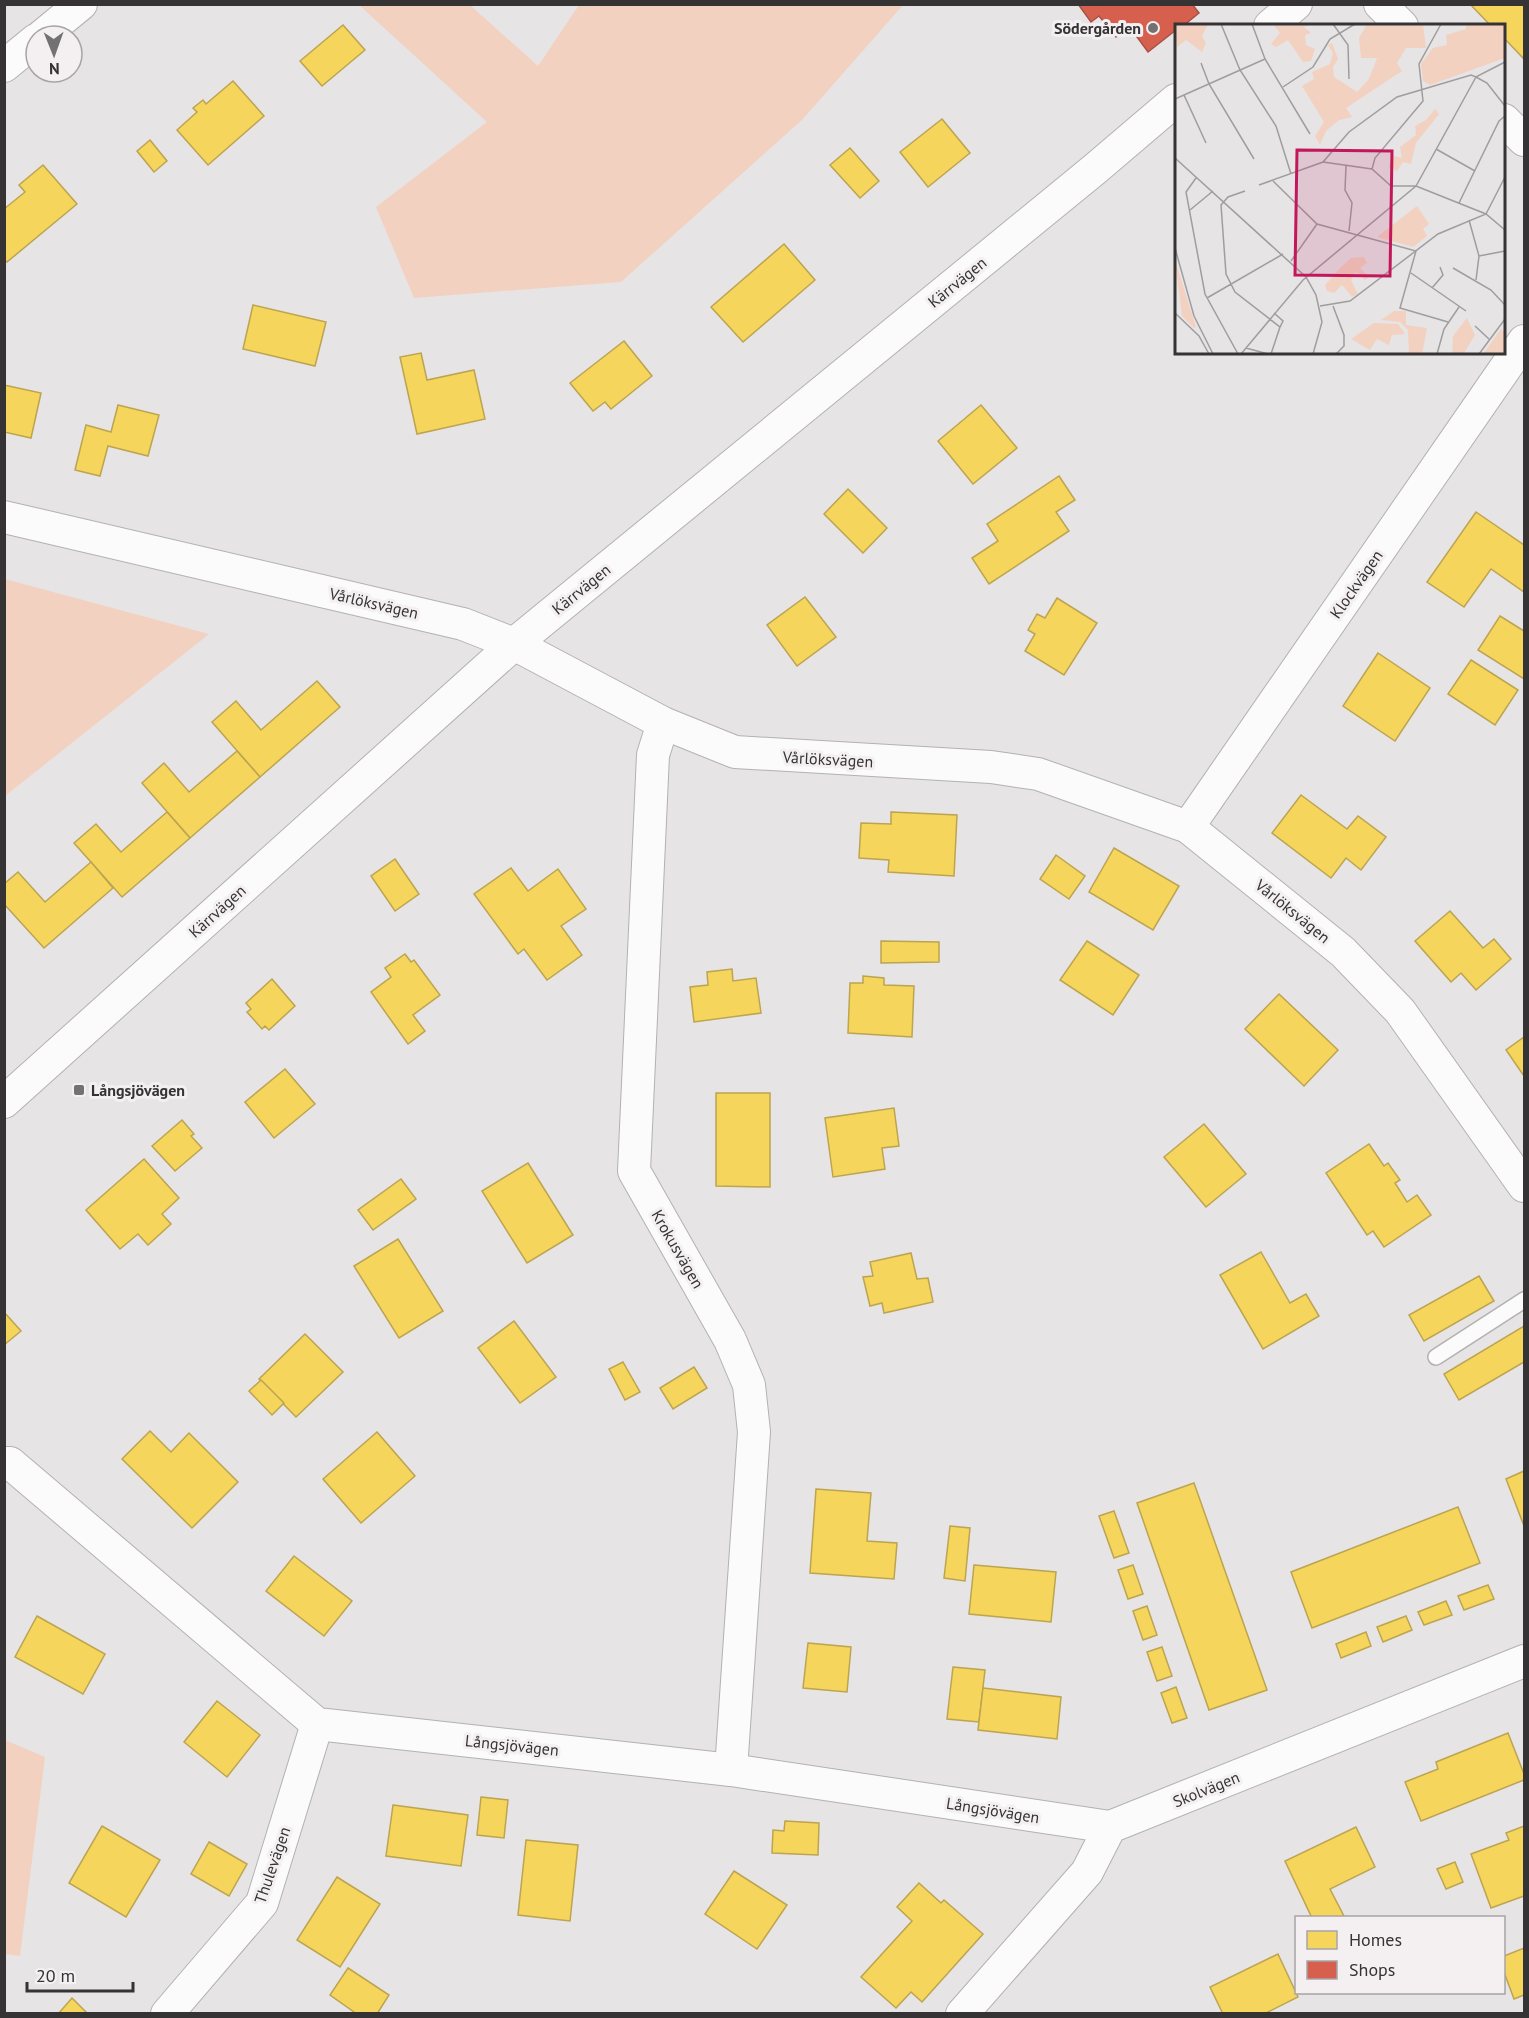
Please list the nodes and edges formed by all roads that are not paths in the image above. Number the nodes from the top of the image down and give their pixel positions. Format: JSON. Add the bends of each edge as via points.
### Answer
{"nodes":[{"id":1,"x":81,"y":4,"type":"edge"},
{"id":2,"x":1296,"y":4,"type":"edge"},
{"id":3,"x":1380,"y":4,"type":"edge"},
{"id":4,"x":57,"y":24,"type":"edge"},
{"id":5,"x":1272,"y":24,"type":"edge"},
{"id":6,"x":1400,"y":24,"type":"edge"},
{"id":7,"x":24,"y":50,"type":"edge"},
{"id":8,"x":4,"y":66,"type":"edge"},
{"id":9,"x":1175,"y":101,"type":"edge"},
{"id":10,"x":1505,"y":122,"type":"edge"},
{"id":11,"x":1524,"y":140,"type":"edge"},
{"id":12,"x":1524,"y":341,"type":"edge"},
{"id":13,"x":4,"y":517,"type":"edge"},
{"id":14,"x":514,"y":644,"type":"junction"},
{"id":15,"x":663,"y":723,"type":"junction"},
{"id":16,"x":1188,"y":827,"type":"junction"},
{"id":17,"x":4,"y":1102,"type":"edge"},
{"id":18,"x":1524,"y":1186,"type":"edge"},
{"id":19,"x":1524,"y":1300,"type":"edge"},
{"id":20,"x":1436,"y":1357,"type":"dead end"},
{"id":21,"x":4,"y":1463,"type":"edge"},
{"id":22,"x":1524,"y":1661,"type":"edge"},
{"id":23,"x":317,"y":1724,"type":"junction"},
{"id":24,"x":731,"y":1770,"type":"junction"},
{"id":25,"x":1110,"y":1827,"type":"junction"},
{"id":26,"x":167,"y":2013,"type":"edge"},
{"id":27,"x":962,"y":2013,"type":"edge"}],
"edges":[{"from":1,"to":4,"type":"street"},
{"from":2,"to":5,"type":"street"},
{"from":3,"to":6,"type":"street"},
{"from":7,"to":8,"type":"street"},
{"from":9,"to":14,"type":"street","name":"Kärrvägen"},
{"from":10,"to":11,"type":"street"},
{"from":12,"to":16,"type":"street","name":"Klockvägen"},
{"from":13,"to":14,"type":"street","name":"Vårlöksvägen","via":[[463,624]]},
{"from":14,"to":15,"type":"street","name":"Vårlöksvägen"},
{"from":14,"to":17,"type":"street","name":"Kärrvägen"},
{"from":15,"to":16,"type":"street","name":"Vårlöksvägen","via":[[735,752],[990,767],[1038,774]]},
{"from":15,"to":24,"type":"street","name":"Krokusvägen","via":[[653,755],[634,1171],[730,1340],[749,1385],[754,1432]]},
{"from":16,"to":18,"type":"street","name":"Vårlöksvägen","via":[[1342,952],[1400,1011]]},
{"from":19,"to":20,"type":"lane"},
{"from":21,"to":23,"type":"street","via":[[10,1463]]},
{"from":22,"to":25,"type":"street","name":"Skolvägen"},
{"from":23,"to":24,"type":"street","name":"Långsjövägen"},
{"from":23,"to":26,"type":"street","name":"Thulevägen","via":[[262,1903]]},
{"from":24,"to":25,"type":"street","name":"Långsjövägen"},
{"from":25,"to":27,"type":"street","via":[[1087,1872]]}]}
